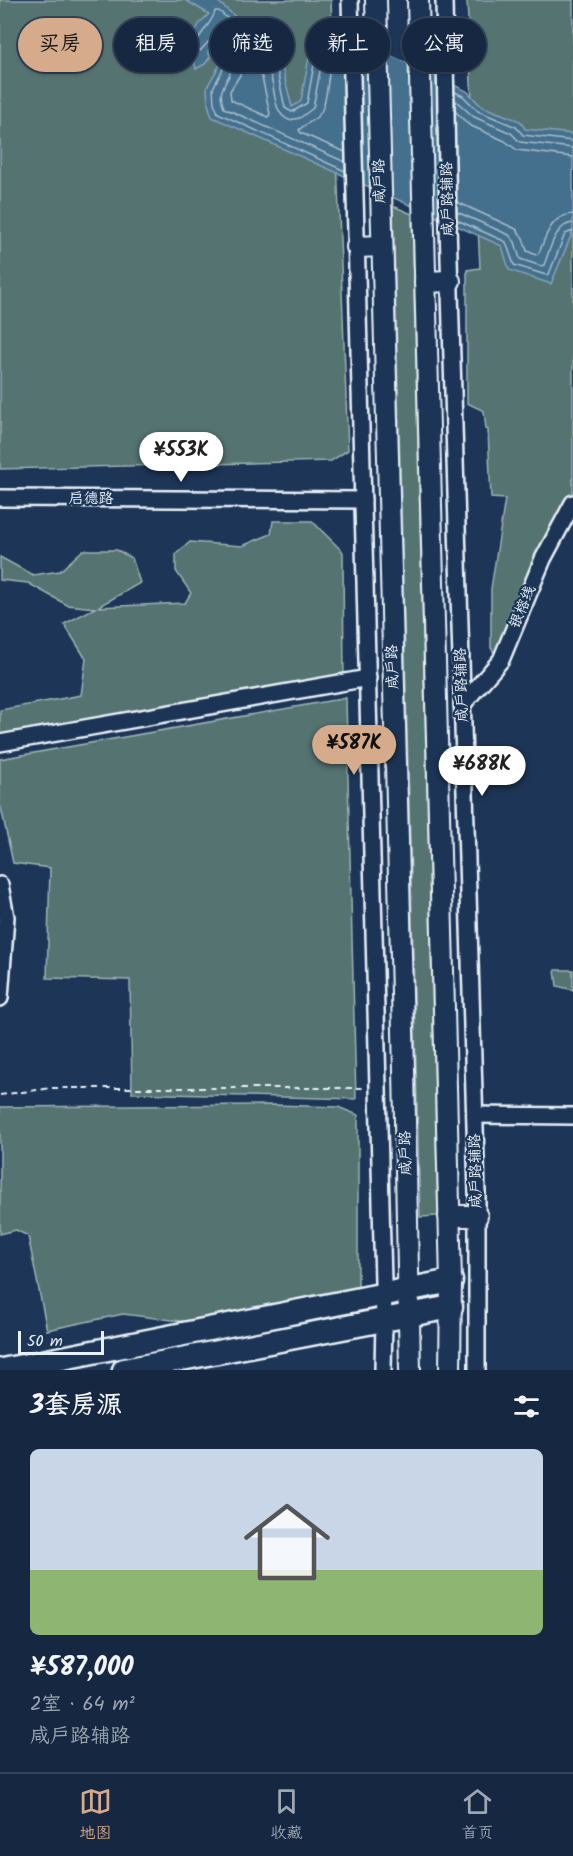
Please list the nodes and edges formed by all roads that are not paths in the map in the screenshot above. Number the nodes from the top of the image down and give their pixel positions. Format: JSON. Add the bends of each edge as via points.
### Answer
{"nodes":[{"id":1,"x":350,"y":0,"type":"edge"},
{"id":2,"x":418,"y":0,"type":"edge"},
{"id":3,"x":424,"y":0,"type":"edge"},
{"id":4,"x":444,"y":0,"type":"edge"},
{"id":5,"x":376,"y":5,"type":"edge"},
{"id":6,"x":418,"y":18,"type":"edge"},
{"id":7,"x":420,"y":18,"type":"edge"},
{"id":8,"x":419,"y":72,"type":"edge"},
{"id":9,"x":382,"y":246,"type":"junction"},
{"id":10,"x":357,"y":247,"type":"junction"},
{"id":11,"x":450,"y":281,"type":"junction"},
{"id":12,"x":424,"y":282,"type":"junction"},
{"id":13,"x":0,"y":498,"type":"edge"},
{"id":14,"x":363,"y":500,"type":"junction"},
{"id":15,"x":573,"y":502,"type":"edge"},
{"id":16,"x":368,"y":678,"type":"junction"},
{"id":17,"x":462,"y":705,"type":"junction"},
{"id":18,"x":0,"y":743,"type":"edge"},
{"id":19,"x":0,"y":885,"type":"edge"},
{"id":20,"x":0,"y":998,"type":"edge"},
{"id":21,"x":475,"y":1115,"type":"junction"},
{"id":22,"x":573,"y":1116,"type":"edge"},
{"id":23,"x":449,"y":1216,"type":"junction"},
{"id":24,"x":477,"y":1216,"type":"junction"},
{"id":25,"x":450,"y":1281,"type":"junction"},
{"id":26,"x":408,"y":1290,"type":"junction"},
{"id":27,"x":383,"y":1295,"type":"junction"},
{"id":28,"x":451,"y":1307,"type":"junction"},
{"id":29,"x":409,"y":1316,"type":"junction"},
{"id":30,"x":384,"y":1321,"type":"junction"},
{"id":31,"x":2,"y":1370,"type":"edge"},
{"id":32,"x":124,"y":1370,"type":"edge"},
{"id":33,"x":383,"y":1370,"type":"edge"},
{"id":34,"x":410,"y":1370,"type":"edge"},
{"id":35,"x":450,"y":1370,"type":"edge"},
{"id":36,"x":477,"y":1370,"type":"edge"}],
"edges":[{"from":1,"to":10,"type":"street"},
{"from":2,"to":6,"type":"main road"},
{"from":3,"to":7,"type":"main road"},
{"from":4,"to":11,"type":"street","name":"咸户路辅路"},
{"from":5,"to":9,"type":"main road","name":"咸户路"},
{"from":8,"to":12,"type":"main road"},
{"from":9,"to":10,"type":"main road"},
{"from":9,"to":26,"type":"main road","name":"咸户路"},
{"from":10,"to":14,"type":"street"},
{"from":11,"to":12,"type":"main road"},
{"from":11,"to":17,"type":"street","name":"咸户路辅路"},
{"from":12,"to":23,"type":"main road"},
{"from":13,"to":14,"type":"street","name":"启德路"},
{"from":14,"to":16,"type":"street"},
{"from":15,"to":17,"type":"street","name":"银榕线","via":[[543,559],[501,660]]},
{"from":16,"to":18,"type":"street"},
{"from":16,"to":27,"type":"street"},
{"from":17,"to":21,"type":"street","name":"咸户路辅路"},
{"from":19,"to":20,"type":"street","via":[[6,917]]},
{"from":21,"to":22,"type":"street"},
{"from":21,"to":24,"type":"street","name":"咸户路辅路"},
{"from":23,"to":24,"type":"main road"},
{"from":23,"to":25,"type":"main road"},
{"from":24,"to":36,"type":"street","name":"咸户路辅路"},
{"from":25,"to":26,"type":"highway"},
{"from":25,"to":28,"type":"main road"},
{"from":26,"to":27,"type":"highway"},
{"from":26,"to":29,"type":"main road","name":"咸户路"},
{"from":27,"to":30,"type":"street"},
{"from":27,"to":31,"type":"highway"},
{"from":28,"to":29,"type":"highway"},
{"from":28,"to":35,"type":"main road"},
{"from":29,"to":30,"type":"highway"},
{"from":29,"to":34,"type":"main road","name":"咸户路"},
{"from":30,"to":32,"type":"highway"},
{"from":30,"to":33,"type":"street"}]}
